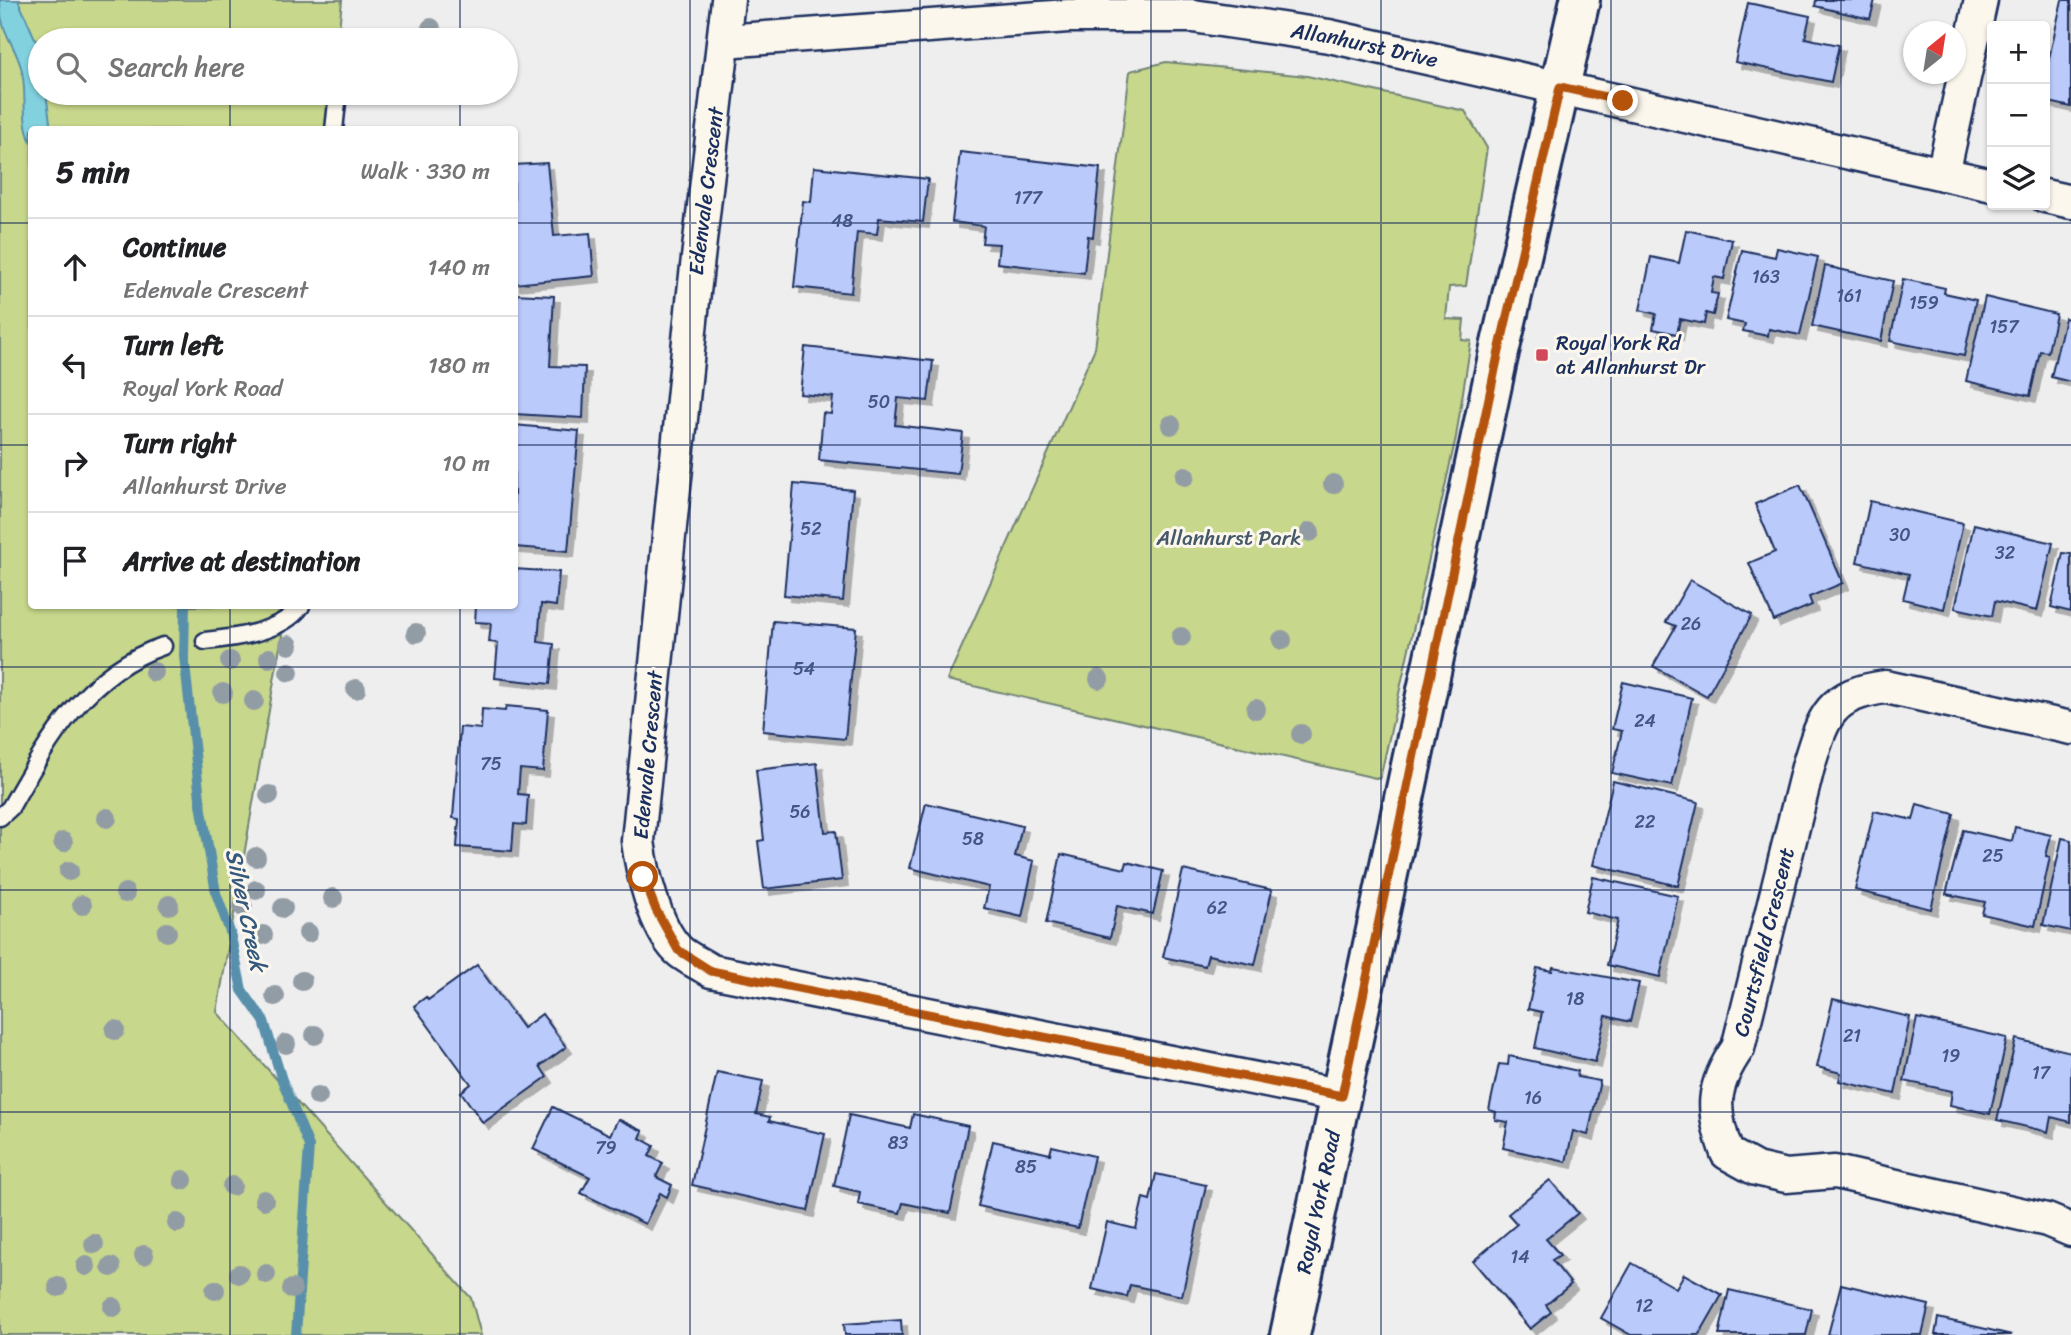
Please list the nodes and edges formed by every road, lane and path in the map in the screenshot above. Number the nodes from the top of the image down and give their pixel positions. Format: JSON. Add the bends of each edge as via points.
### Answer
{"nodes":[{"id":1,"x":728,"y":0,"type":"edge"},
{"id":2,"x":1580,"y":0,"type":"edge"},
{"id":3,"x":1981,"y":0,"type":"edge"},
{"id":4,"x":1195,"y":8,"type":"edge"},
{"id":5,"x":724,"y":41,"type":"junction"},
{"id":6,"x":1560,"y":87,"type":"junction"},
{"id":7,"x":337,"y":105,"type":"edge"},
{"id":8,"x":334,"y":126,"type":"edge"},
{"id":9,"x":1943,"y":174,"type":"junction"},
{"id":10,"x":1987,"y":184,"type":"edge"},
{"id":11,"x":2050,"y":197,"type":"edge"},
{"id":12,"x":2071,"y":202,"type":"edge"},
{"id":13,"x":298,"y":609,"type":"edge"},
{"id":14,"x":205,"y":641,"type":"dead end"},
{"id":15,"x":163,"y":646,"type":"dead end"},
{"id":16,"x":2071,"y":728,"type":"edge"},
{"id":17,"x":0,"y":817,"type":"edge"},
{"id":18,"x":1342,"y":1096,"type":"junction"},
{"id":19,"x":2071,"y":1230,"type":"edge"},
{"id":20,"x":1290,"y":1335,"type":"edge"}],
"edges":[{"from":1,"to":5,"type":"street","name":"Edenvale Crescent"},
{"from":2,"to":6,"type":"main road","name":"Royal York Road"},
{"from":3,"to":9,"type":"street"},
{"from":4,"to":5,"type":"street","name":"Allanhurst Drive"},
{"from":4,"to":6,"type":"street","name":"Allanhurst Drive"},
{"from":5,"to":18,"type":"street","name":"Edenvale Crescent","via":[[638,841],[643,877],[678,950],[711,971]]},
{"from":6,"to":9,"type":"street","name":"Allanhurst Drive"},
{"from":6,"to":18,"type":"main road","name":"Royal York Road","via":[[1494,374]]},
{"from":7,"to":8,"type":"lane"},
{"from":9,"to":10,"type":"street","name":"Allanhurst Drive"},
{"from":11,"to":12,"type":"street"},
{"from":13,"to":14,"type":"lane","via":[[249,637]]},
{"from":15,"to":17,"type":"lane","via":[[140,653],[83,696]]},
{"from":16,"to":19,"type":"street","name":"Courtsfield Crescent","via":[[1886,687],[1858,690],[1834,706],[1818,733],[1808,767],[1738,1048],[1715,1092],[1716,1124],[1727,1153],[1756,1169],[1786,1176],[1835,1172],[2047,1220]]},
{"from":18,"to":20,"type":"main road","name":"Royal York Road"}]}
